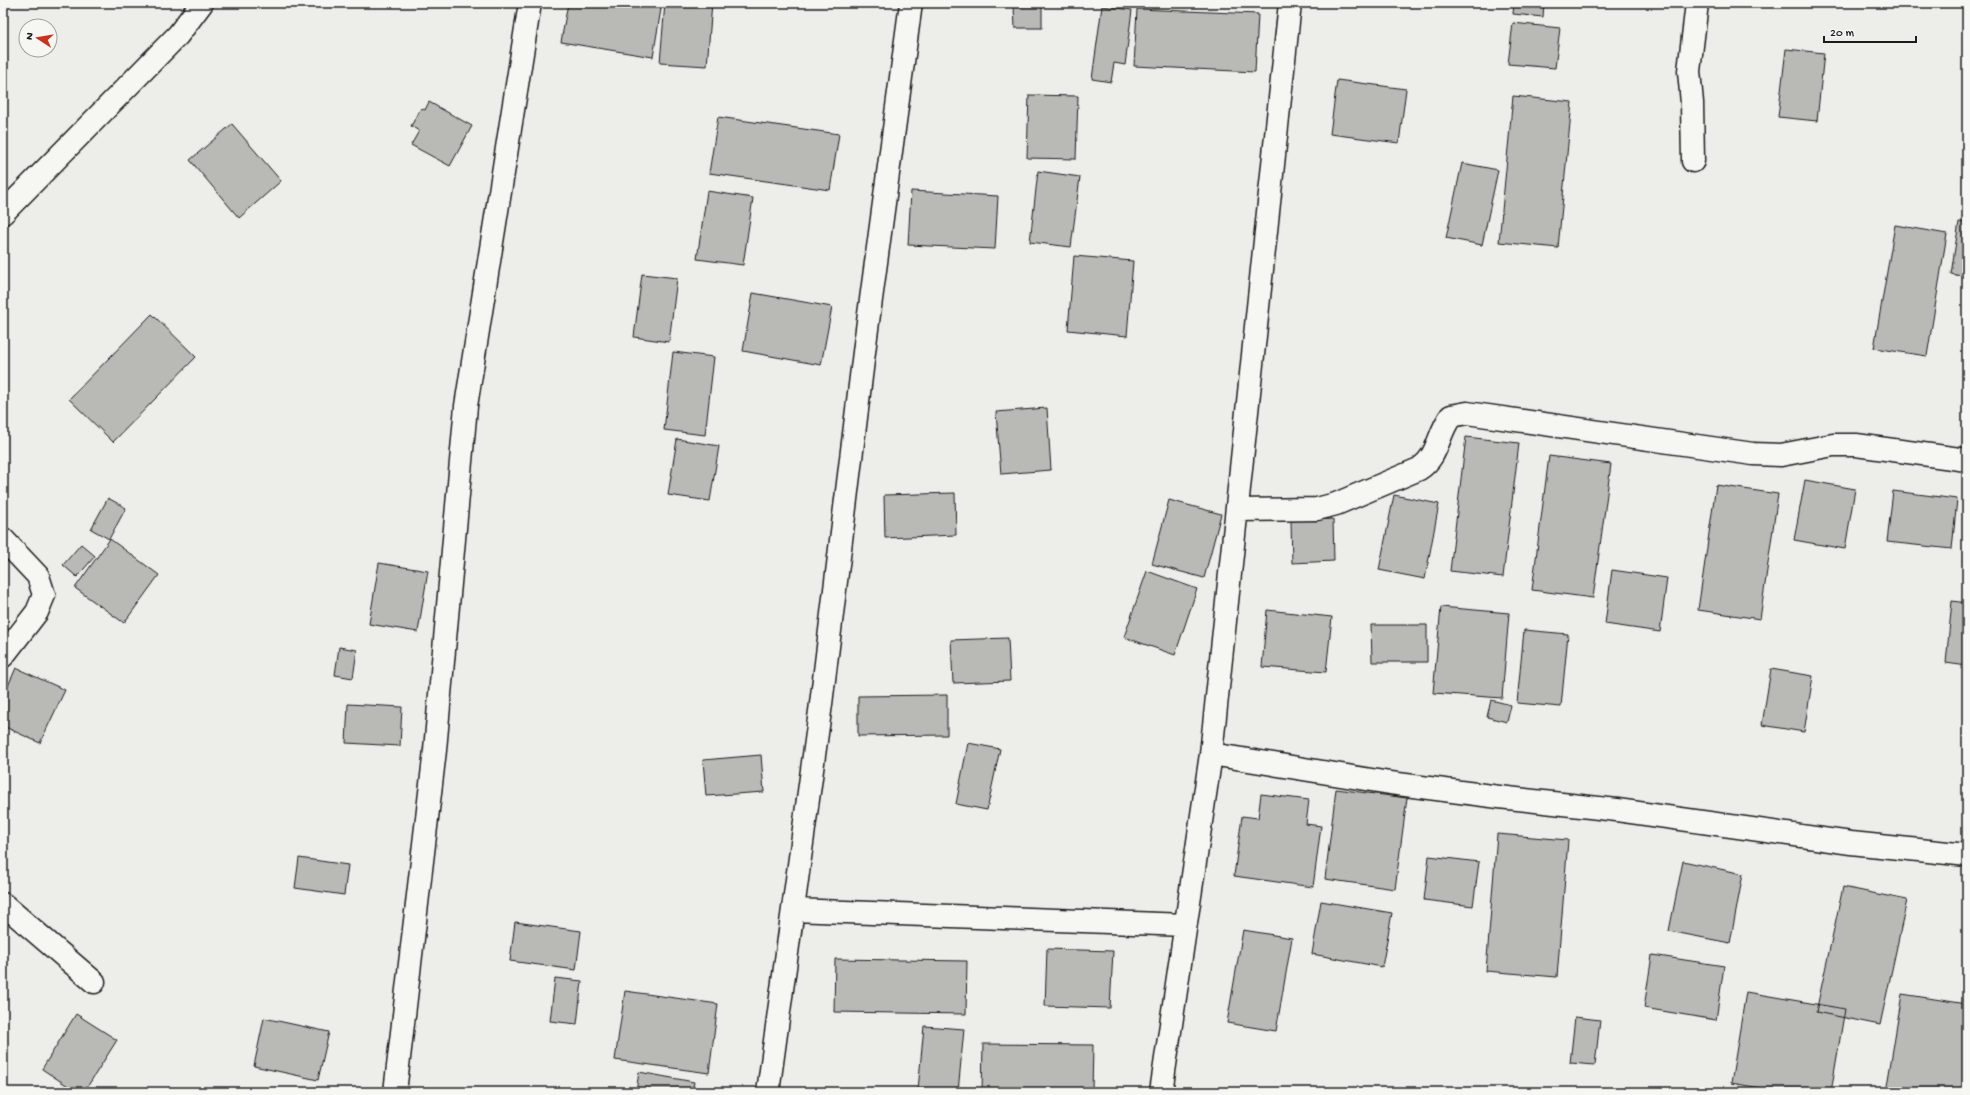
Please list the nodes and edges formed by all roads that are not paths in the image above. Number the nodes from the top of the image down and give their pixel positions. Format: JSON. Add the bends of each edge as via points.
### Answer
{"nodes":[{"id":1,"x":202,"y":3,"type":"edge"},
{"id":2,"x":530,"y":3,"type":"edge"},
{"id":3,"x":911,"y":3,"type":"edge"},
{"id":4,"x":1290,"y":3,"type":"edge"},
{"id":5,"x":1696,"y":3,"type":"edge"},
{"id":6,"x":1693,"y":161,"type":"dead end"},
{"id":7,"x":3,"y":213,"type":"edge"},
{"id":8,"x":1967,"y":460,"type":"edge"},
{"id":9,"x":1237,"y":510,"type":"junction"},
{"id":10,"x":3,"y":539,"type":"edge"},
{"id":11,"x":3,"y":656,"type":"edge"},
{"id":12,"x":1211,"y":754,"type":"junction"},
{"id":13,"x":1967,"y":855,"type":"edge"},
{"id":14,"x":3,"y":904,"type":"edge"},
{"id":15,"x":793,"y":910,"type":"junction"},
{"id":16,"x":1185,"y":925,"type":"junction"},
{"id":17,"x":94,"y":982,"type":"dead end"},
{"id":18,"x":395,"y":1092,"type":"edge"},
{"id":19,"x":768,"y":1092,"type":"edge"},
{"id":20,"x":1161,"y":1092,"type":"edge"}],
"edges":[{"from":1,"to":7,"type":"street","via":[[178,35]]},
{"from":2,"to":18,"type":"street","via":[[466,406],[435,750]]},
{"from":3,"to":15,"type":"street"},
{"from":4,"to":9,"type":"street"},
{"from":5,"to":6,"type":"street","via":[[1689,71]]},
{"from":8,"to":9,"type":"street","via":[[1856,445],[1833,445],[1781,455],[1753,454],[1468,413],[1451,416],[1443,426],[1434,454],[1427,464],[1336,504],[1318,509]]},
{"from":9,"to":12,"type":"street"},
{"from":10,"to":11,"type":"street","via":[[38,576],[44,595],[38,612]]},
{"from":12,"to":13,"type":"street","via":[[1390,783],[1617,810],[1851,843]]},
{"from":12,"to":16,"type":"street"},
{"from":14,"to":17,"type":"street"},
{"from":15,"to":16,"type":"street"},
{"from":15,"to":19,"type":"street"},
{"from":16,"to":20,"type":"street"}]}
